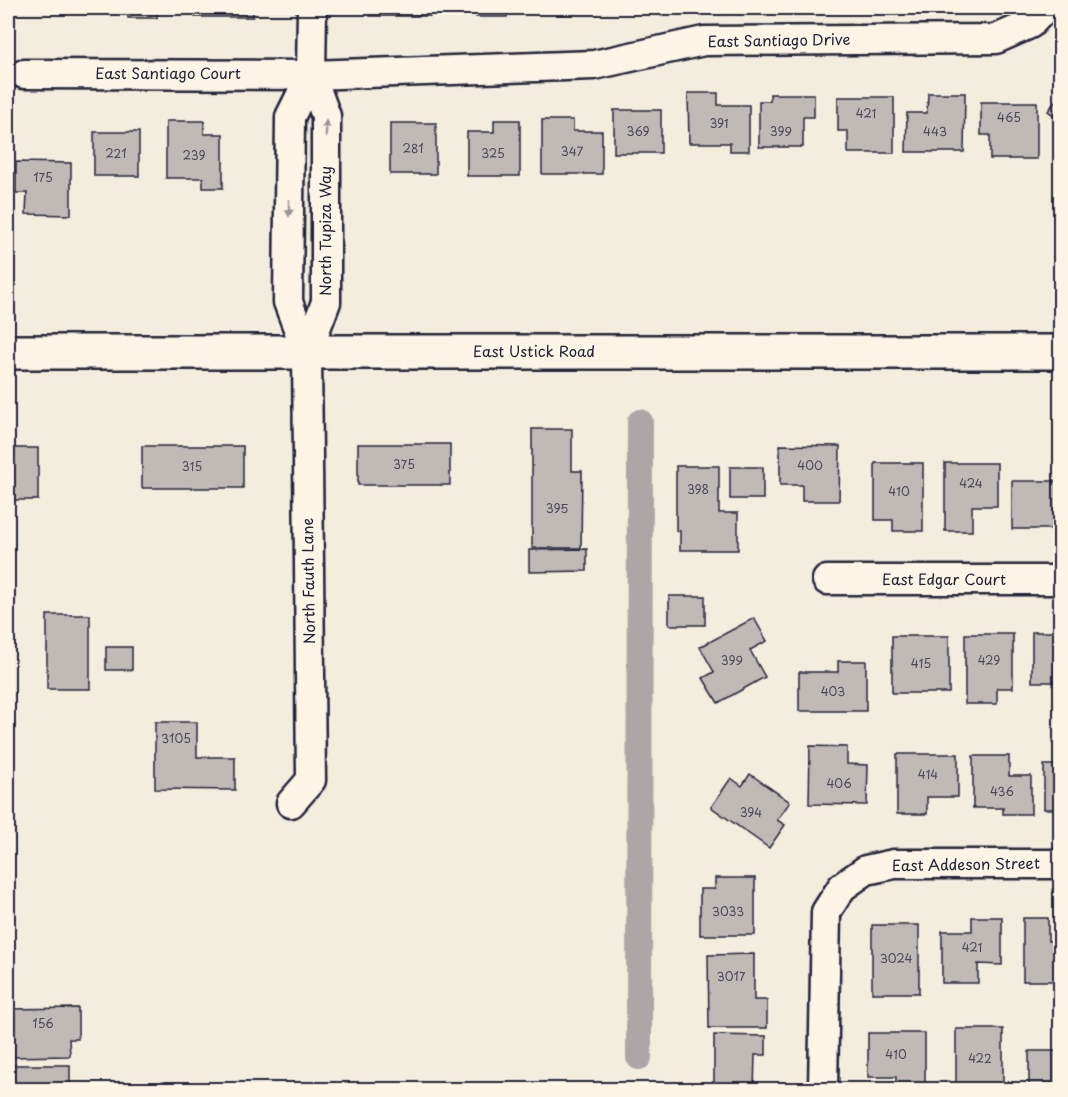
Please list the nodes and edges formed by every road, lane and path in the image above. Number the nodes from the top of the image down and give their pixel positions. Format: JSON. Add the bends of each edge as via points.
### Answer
{"nodes":[{"id":1,"x":312,"y":8,"type":"edge"},
{"id":2,"x":1038,"y":16,"type":"edge"},
{"id":3,"x":24,"y":74,"type":"dead end"},
{"id":4,"x":311,"y":75,"type":"junction"},
{"id":5,"x":8,"y":352,"type":"edge"},
{"id":6,"x":307,"y":352,"type":"junction"},
{"id":7,"x":1060,"y":352,"type":"edge"},
{"id":8,"x":827,"y":580,"type":"dead end"},
{"id":9,"x":1060,"y":580,"type":"edge"},
{"id":10,"x":291,"y":803,"type":"dead end"},
{"id":11,"x":1060,"y":864,"type":"edge"},
{"id":12,"x":823,"y":1089,"type":"edge"}],
"edges":[{"from":1,"to":4,"type":"street","name":"North Tupiza Way"},
{"from":2,"to":4,"type":"street","name":"East Santiago Drive","via":[[996,39],[704,41],[594,65]]},
{"from":3,"to":4,"type":"street","name":"East Santiago Court"},
{"from":6,"to":4,"type":"street","name":"North Tupiza Way","one_way":true,"via":[[326,302],[326,116]]},
{"from":4,"to":6,"type":"street","name":"North Tupiza Way","one_way":true,"via":[[290,117],[288,302]]},
{"from":5,"to":6,"type":"main road","name":"East Ustick Road"},
{"from":6,"to":7,"type":"main road","name":"East Ustick Road"},
{"from":6,"to":10,"type":"street","name":"North Fauth Lane","via":[[311,780]]},
{"from":8,"to":9,"type":"street","name":"East Edgar Court"},
{"from":11,"to":12,"type":"street","name":"East Addeson Street","via":[[894,864],[866,870],[842,887],[826,912]]}]}
